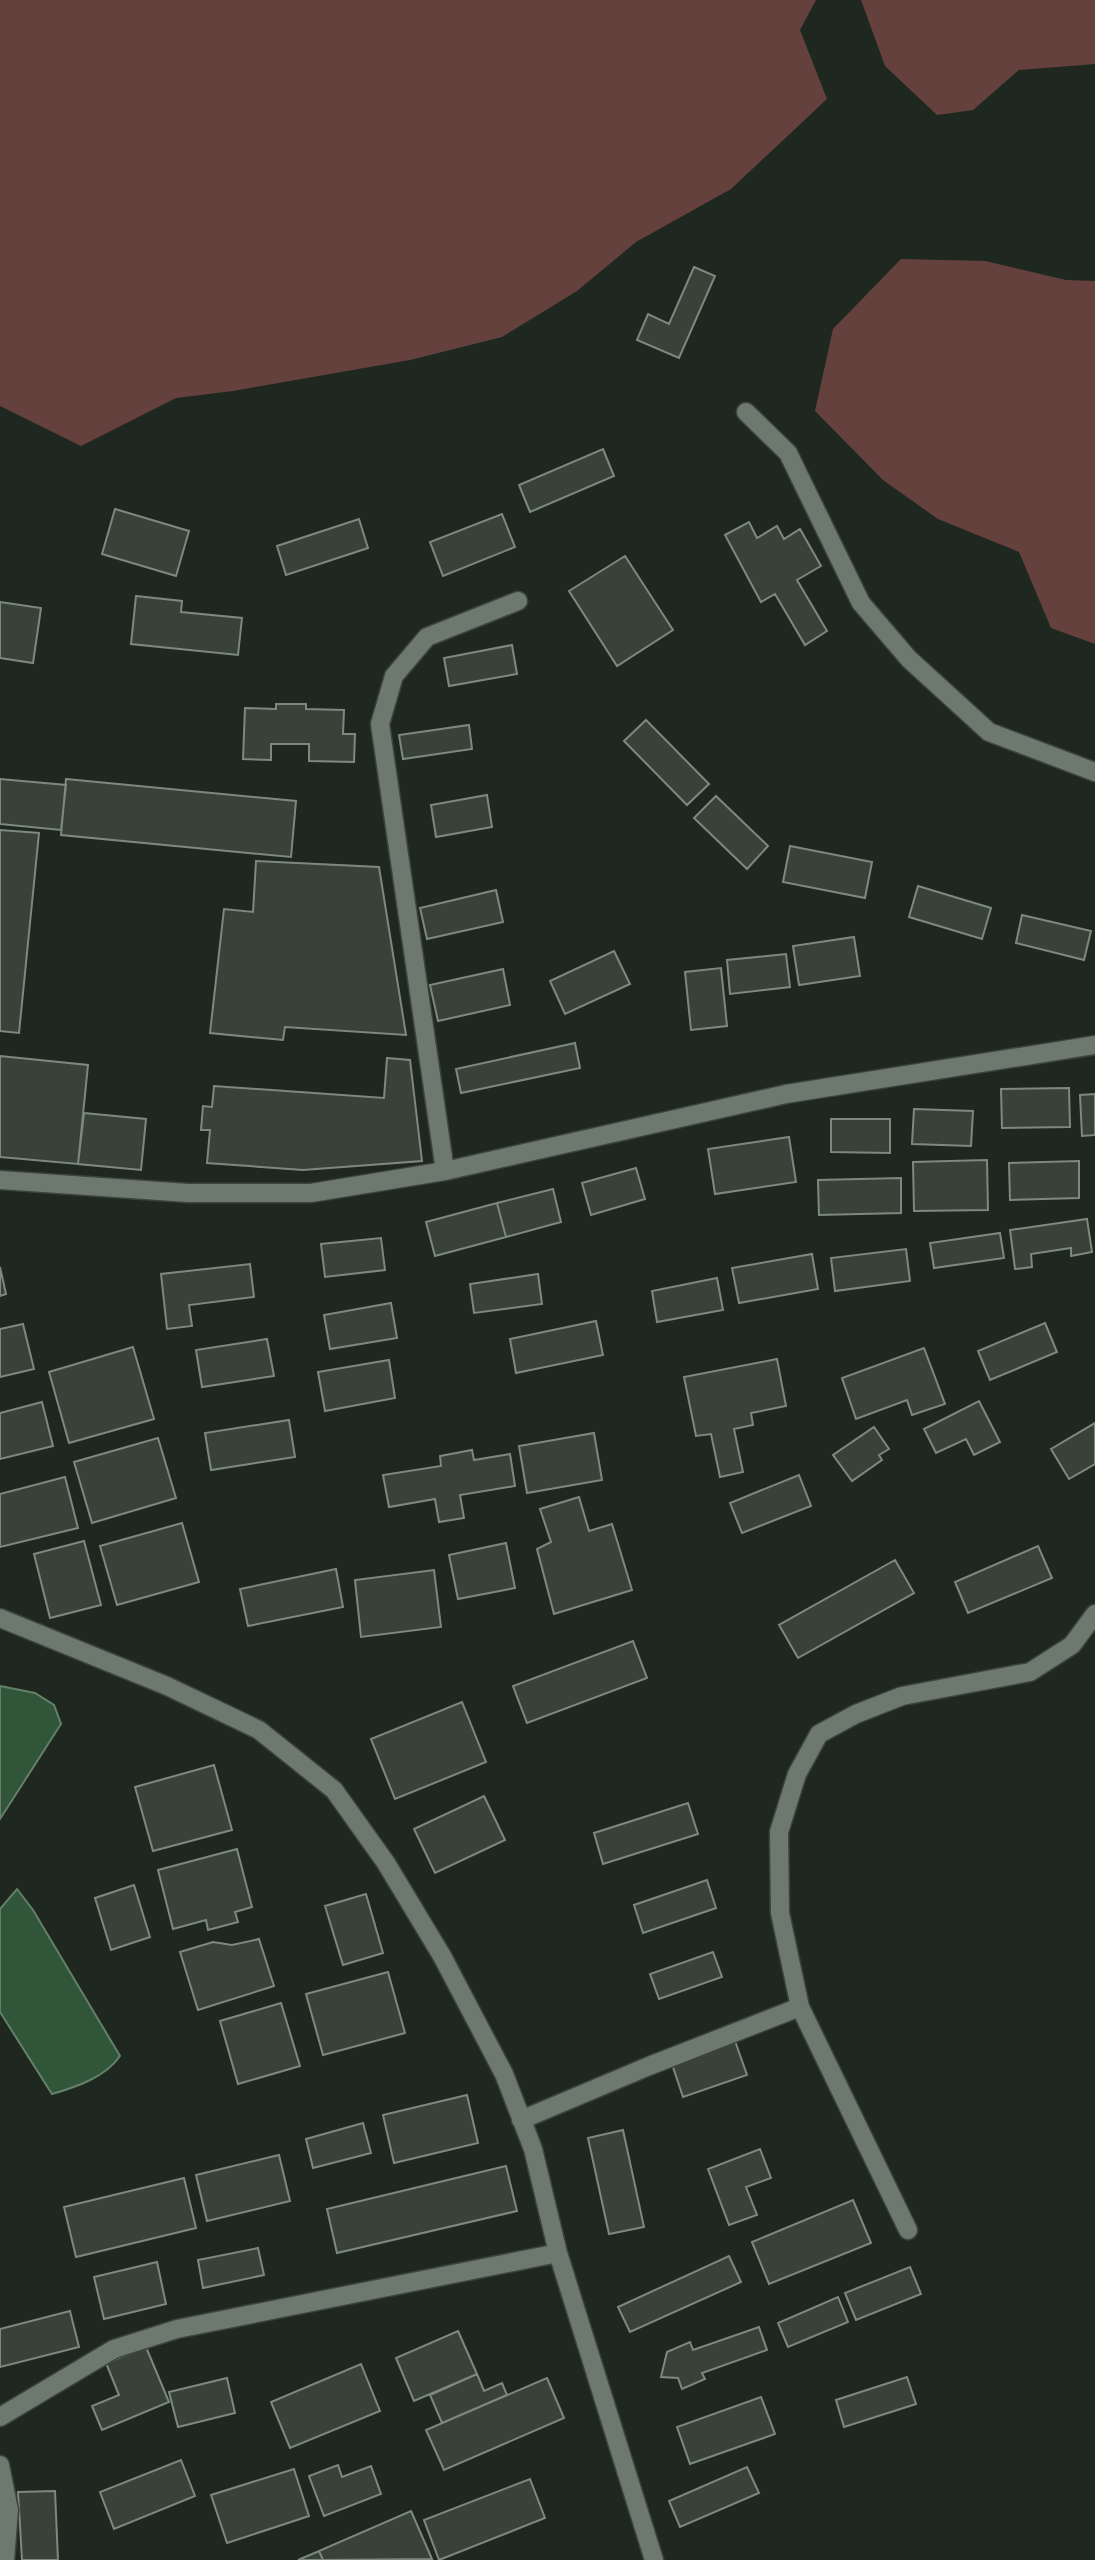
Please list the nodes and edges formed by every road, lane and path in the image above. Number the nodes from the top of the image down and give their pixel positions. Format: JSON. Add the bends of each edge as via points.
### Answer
{"nodes":[{"id":1,"x":746,"y":412,"type":"dead end"},
{"id":2,"x":518,"y":601,"type":"dead end"},
{"id":3,"x":1095,"y":772,"type":"edge"},
{"id":4,"x":1095,"y":1045,"type":"edge"},
{"id":5,"x":444,"y":1171,"type":"junction"},
{"id":6,"x":0,"y":1181,"type":"edge"},
{"id":7,"x":1095,"y":1614,"type":"edge"},
{"id":8,"x":0,"y":1618,"type":"edge"},
{"id":9,"x":800,"y":2007,"type":"junction"},
{"id":10,"x":521,"y":2120,"type":"junction"},
{"id":11,"x":908,"y":2230,"type":"dead end"},
{"id":12,"x":558,"y":2253,"type":"junction"},
{"id":13,"x":0,"y":2417,"type":"edge"},
{"id":14,"x":0,"y":2465,"type":"edge"},
{"id":15,"x":5,"y":2560,"type":"edge"},
{"id":16,"x":653,"y":2560,"type":"edge"}],
"edges":[{"from":1,"to":3,"type":"street","via":[[788,453],[861,603],[909,659],[989,733]]},
{"from":2,"to":5,"type":"street","via":[[427,637],[394,676],[380,724]]},
{"from":4,"to":5,"type":"street","via":[[786,1094]]},
{"from":5,"to":6,"type":"street","via":[[311,1194],[188,1193]]},
{"from":7,"to":9,"type":"street","via":[[1072,1646],[1030,1672],[902,1696],[819,1734],[797,1774],[779,1832],[780,1913]]},
{"from":8,"to":10,"type":"street","via":[[167,1686],[259,1730],[334,1790],[386,1863],[442,1956],[504,2074]]},
{"from":9,"to":10,"type":"street"},
{"from":9,"to":11,"type":"street"},
{"from":10,"to":12,"type":"street","via":[[533,2149]]},
{"from":12,"to":13,"type":"street","via":[[177,2329],[114,2349]]},
{"from":12,"to":16,"type":"street"},
{"from":14,"to":15,"type":"street","via":[[9,2510]]}]}
